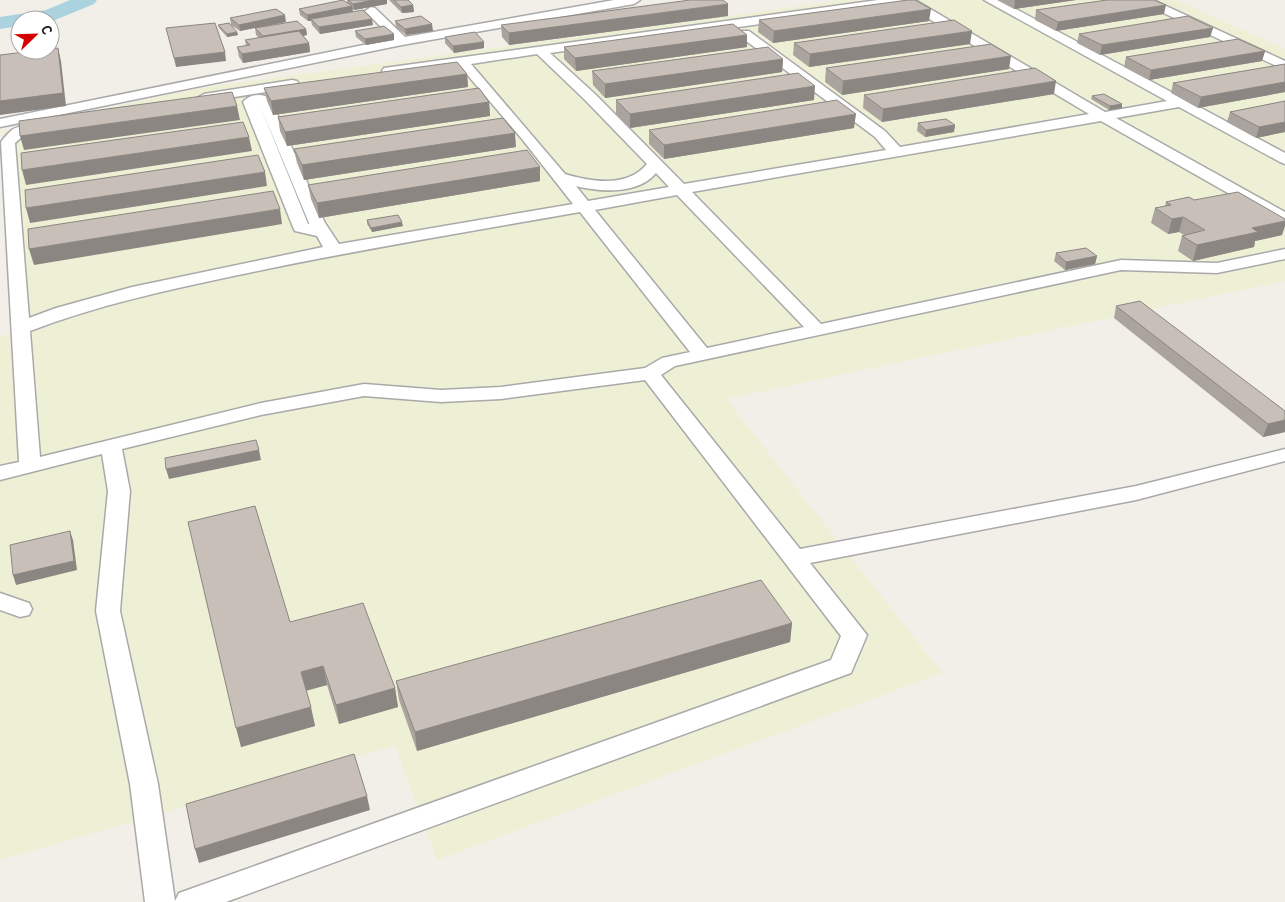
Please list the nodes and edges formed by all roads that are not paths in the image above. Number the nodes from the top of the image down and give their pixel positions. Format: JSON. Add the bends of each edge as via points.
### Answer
{"nodes":[{"id":1,"x":634,"y":0,"type":"edge"},
{"id":2,"x":906,"y":0,"type":"edge"},
{"id":3,"x":990,"y":0,"type":"edge"},
{"id":4,"x":1144,"y":0,"type":"edge"},
{"id":5,"x":371,"y":11,"type":"edge"},
{"id":6,"x":745,"y":34,"type":"edge"},
{"id":7,"x":402,"y":41,"type":"junction"},
{"id":8,"x":540,"y":50,"type":"junction"},
{"id":9,"x":462,"y":61,"type":"junction"},
{"id":10,"x":1285,"y":66,"type":"edge"},
{"id":11,"x":374,"y":73,"type":"edge"},
{"id":12,"x":306,"y":82,"type":"edge"},
{"id":13,"x":187,"y":100,"type":"edge"},
{"id":14,"x":1179,"y":103,"type":"junction"},
{"id":15,"x":121,"y":113,"type":"edge"},
{"id":16,"x":1104,"y":117,"type":"junction"},
{"id":17,"x":0,"y":123,"type":"edge"},
{"id":18,"x":897,"y":153,"type":"junction"},
{"id":19,"x":1285,"y":159,"type":"edge"},
{"id":20,"x":656,"y":163,"type":"junction"},
{"id":21,"x":560,"y":177,"type":"junction"},
{"id":22,"x":682,"y":190,"type":"junction"},
{"id":23,"x":584,"y":207,"type":"junction"},
{"id":24,"x":1285,"y":219,"type":"edge"},
{"id":25,"x":322,"y":232,"type":"junction"},
{"id":26,"x":334,"y":250,"type":"junction"},
{"id":27,"x":1285,"y":254,"type":"edge"},
{"id":28,"x":20,"y":328,"type":"junction"},
{"id":29,"x":817,"y":330,"type":"junction"},
{"id":30,"x":703,"y":355,"type":"junction"},
{"id":31,"x":650,"y":374,"type":"junction"},
{"id":32,"x":111,"y":446,"type":"junction"},
{"id":33,"x":1285,"y":455,"type":"edge"},
{"id":34,"x":30,"y":466,"type":"junction"},
{"id":35,"x":0,"y":473,"type":"edge"},
{"id":36,"x":794,"y":558,"type":"junction"},
{"id":37,"x":160,"y":902,"type":"edge"},
{"id":38,"x":190,"y":902,"type":"edge"}],
"edges":[{"from":1,"to":7,"type":"lane"},
{"from":2,"to":8,"type":"lane"},
{"from":2,"to":16,"type":"lane"},
{"from":3,"to":14,"type":"lane"},
{"from":4,"to":10,"type":"lane"},
{"from":5,"to":7,"type":"lane"},
{"from":6,"to":18,"type":"lane","via":[[880,134]]},
{"from":7,"to":17,"type":"lane"},
{"from":8,"to":9,"type":"lane"},
{"from":8,"to":20,"type":"lane"},
{"from":9,"to":11,"type":"lane"},
{"from":9,"to":21,"type":"lane"},
{"from":12,"to":13,"type":"lane"},
{"from":14,"to":16,"type":"lane"},
{"from":14,"to":19,"type":"lane"},
{"from":15,"to":28,"type":"lane","via":[[18,132],[8,142]]},
{"from":16,"to":18,"type":"lane"},
{"from":16,"to":24,"type":"lane"},
{"from":18,"to":22,"type":"lane"},
{"from":20,"to":21,"type":"lane","via":[[643,178],[610,186],[575,183]]},
{"from":20,"to":22,"type":"lane"},
{"from":21,"to":23,"type":"lane"},
{"from":22,"to":23,"type":"lane"},
{"from":22,"to":29,"type":"lane"},
{"from":23,"to":26,"type":"lane"},
{"from":23,"to":30,"type":"lane"},
{"from":25,"to":25,"type":"lane","via":[[264,100],[250,102],[301,227]]},
{"from":25,"to":26,"type":"lane"},
{"from":26,"to":28,"type":"lane","via":[[132,292]]},
{"from":27,"to":29,"type":"lane","via":[[1217,268],[1120,265]]},
{"from":28,"to":34,"type":"lane"},
{"from":29,"to":30,"type":"lane"},
{"from":30,"to":31,"type":"lane","via":[[670,362]]},
{"from":31,"to":32,"type":"lane","via":[[491,394],[442,396],[364,390],[261,409]]},
{"from":31,"to":36,"type":"lane"},
{"from":32,"to":34,"type":"lane"},
{"from":32,"to":37,"type":"lane","via":[[119,491],[108,611],[144,784]]},
{"from":33,"to":36,"type":"lane","via":[[1136,493]]},
{"from":34,"to":35,"type":"lane"},
{"from":36,"to":38,"type":"lane","via":[[854,635],[842,666]]}]}
